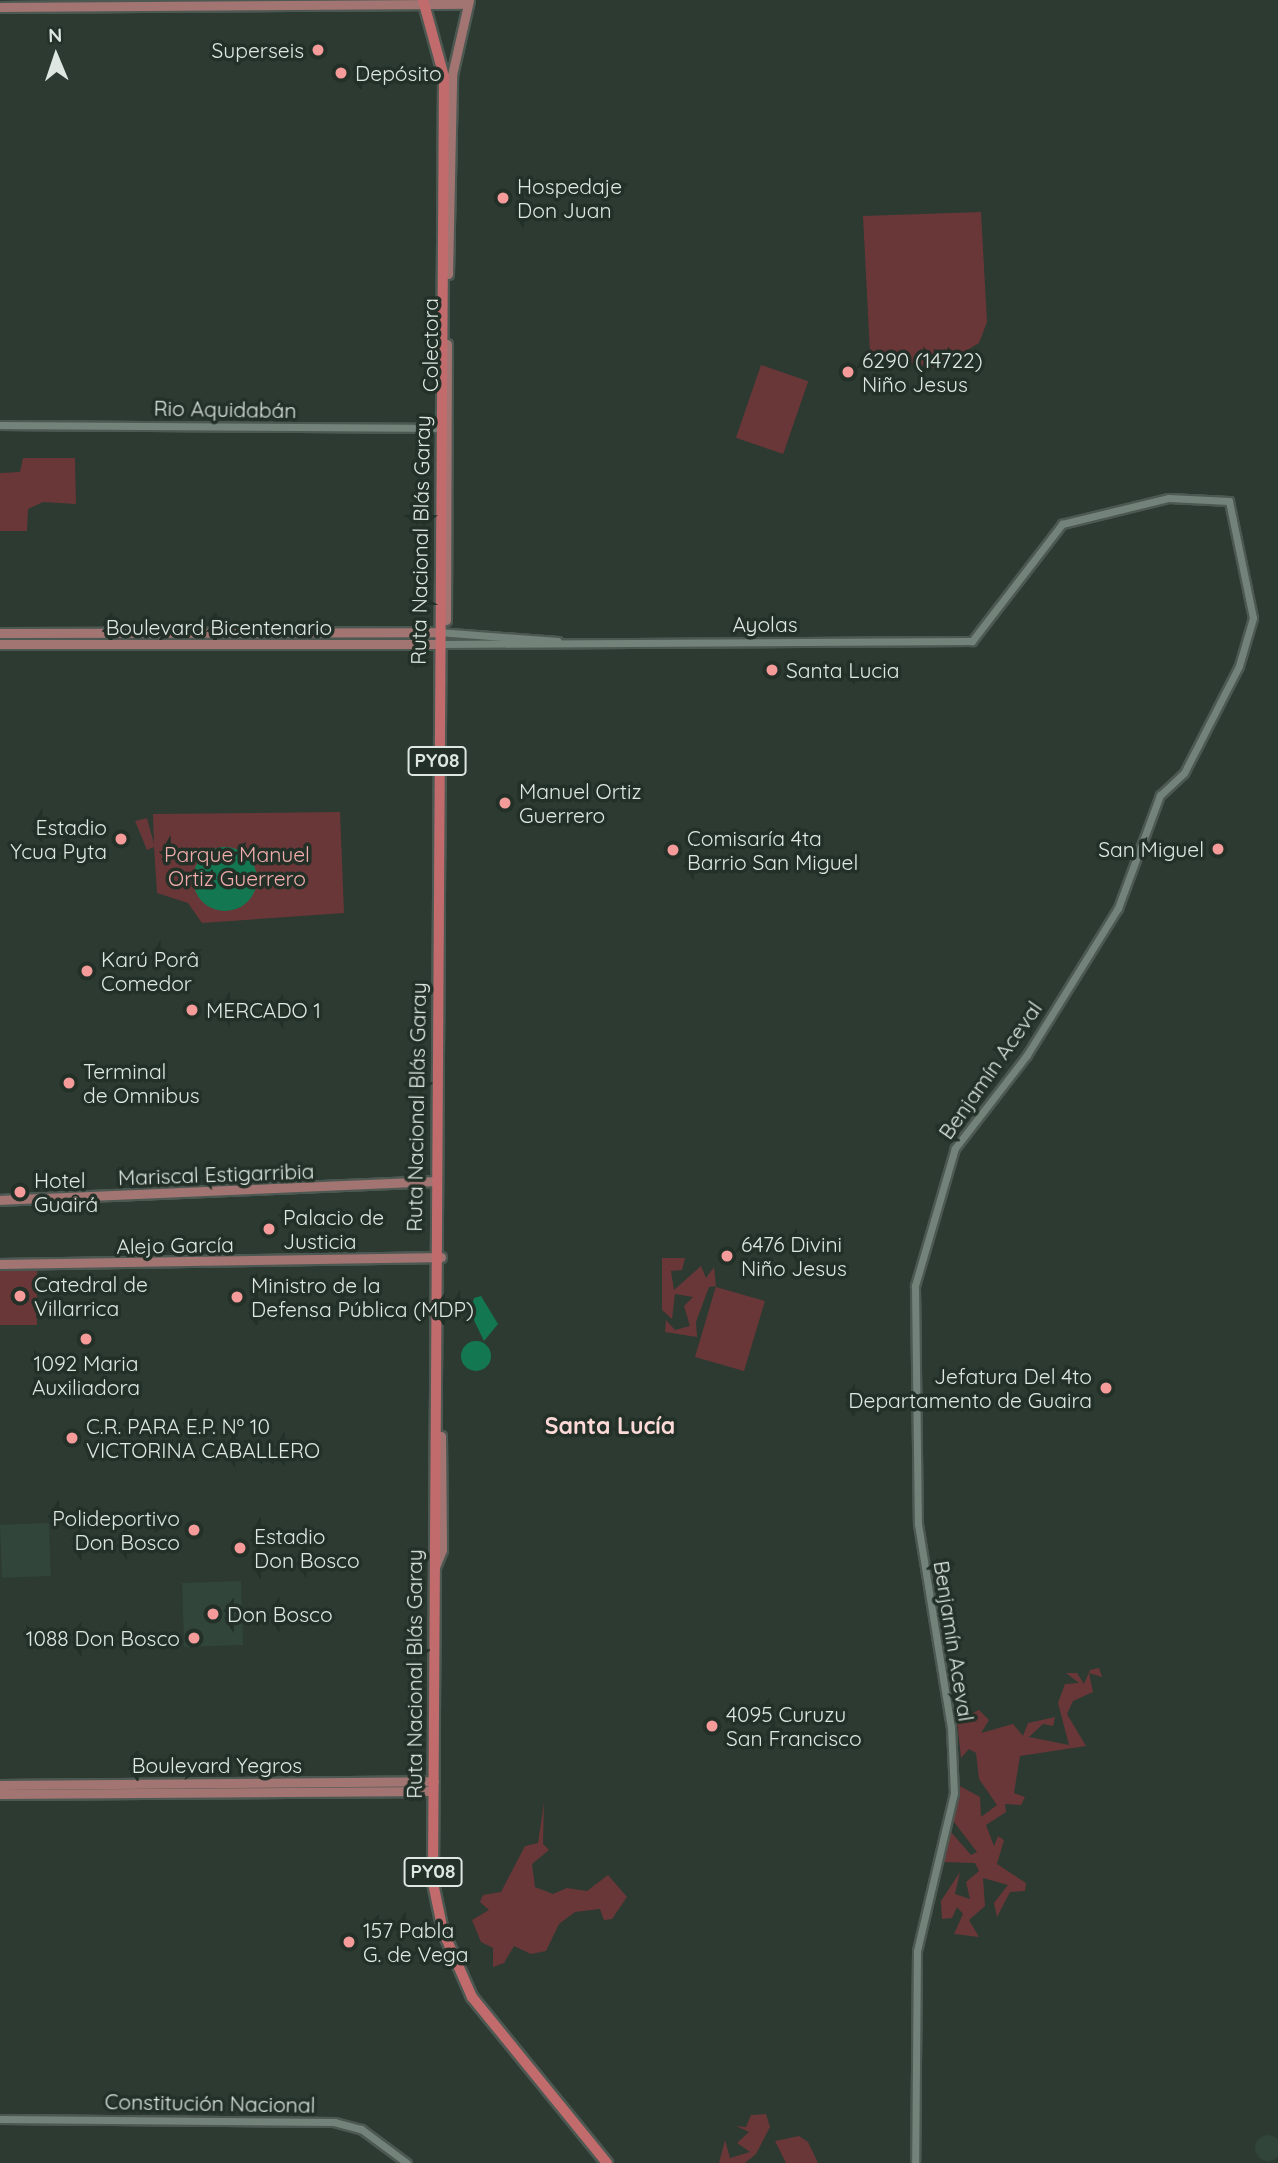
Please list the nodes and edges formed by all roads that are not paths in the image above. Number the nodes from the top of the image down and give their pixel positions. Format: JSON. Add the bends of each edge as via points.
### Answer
{"nodes":[{"id":1,"x":204,"y":0,"type":"edge"},
{"id":2,"x":261,"y":2,"type":"edge"},
{"id":3,"x":424,"y":2,"type":"edge"},
{"id":4,"x":468,"y":2,"type":"edge"},
{"id":5,"x":183,"y":5,"type":"junction"},
{"id":6,"x":0,"y":7,"type":"edge"},
{"id":7,"x":0,"y":425,"type":"edge"},
{"id":8,"x":445,"y":428,"type":"junction"},
{"id":9,"x":0,"y":633,"type":"edge"},
{"id":10,"x":442,"y":638,"type":"junction"},
{"id":11,"x":972,"y":641,"type":"joint"},
{"id":12,"x":0,"y":644,"type":"edge"},
{"id":13,"x":433,"y":1181,"type":"junction"},
{"id":14,"x":0,"y":1200,"type":"edge"},
{"id":15,"x":437,"y":1257,"type":"junction"},
{"id":16,"x":0,"y":1264,"type":"edge"},
{"id":17,"x":434,"y":1568,"type":"junction"},
{"id":18,"x":0,"y":1785,"type":"edge"},
{"id":19,"x":433,"y":1786,"type":"junction"},
{"id":20,"x":0,"y":1794,"type":"edge"},
{"id":21,"x":0,"y":2119,"type":"edge"},
{"id":22,"x":407,"y":2163,"type":"edge"},
{"id":23,"x":607,"y":2163,"type":"edge"},
{"id":24,"x":915,"y":2163,"type":"edge"}],
"edges":[{"from":1,"to":5,"type":"main road"},
{"from":2,"to":3,"type":"main road"},
{"from":2,"to":5,"type":"main road"},
{"from":3,"to":4,"type":"main road"},
{"from":3,"to":8,"type":"highway","name":"Ruta Nacional Blás Garay","number":"PY08","via":[[444,77]]},
{"from":4,"to":8,"type":"main road","name":"Colectora","via":[[451,92]]},
{"from":5,"to":6,"type":"main road"},
{"from":7,"to":8,"type":"street","name":"Rio Aquidabán"},
{"from":8,"to":10,"type":"highway","name":"Ruta Nacional Blás Garay","number":"PY08"},
{"from":9,"to":10,"type":"main road","name":"Boulevard Bicentenario"},
{"from":10,"to":11,"type":"street","name":"Ayolas"},
{"from":10,"to":12,"type":"main road","name":"Boulevard Bicentenario"},
{"from":10,"to":13,"type":"highway","name":"Ruta Nacional Blás Garay","number":"PY08"},
{"from":10,"to":15,"type":"main road","via":[[442,1118]]},
{"from":11,"to":24,"type":"street","name":"Benjamín Aceval","via":[[1062,524],[1169,498],[1229,501],[1253,618],[1239,666],[1184,773],[1157,801],[1118,908],[1027,1055],[956,1148],[915,1286],[918,1524],[951,1727],[954,1793],[917,1951]]},
{"from":13,"to":14,"type":"main road","name":"Mariscal Estigarribia"},
{"from":13,"to":15,"type":"highway","name":"Ruta Nacional Blás Garay","number":"PY08"},
{"from":15,"to":16,"type":"main road","name":"Alejo García"},
{"from":15,"to":17,"type":"highway","name":"Ruta Nacional Blás Garay","number":"PY08"},
{"from":15,"to":17,"type":"main road","via":[[442,1550]]},
{"from":17,"to":19,"type":"highway","name":"Ruta Nacional Blás Garay","number":"PY08"},
{"from":18,"to":19,"type":"main road","name":"Boulevard Yegros"},
{"from":19,"to":20,"type":"main road","name":"Boulevard Yegros"},
{"from":19,"to":23,"type":"highway","name":"Ruta Nacional Blás Garay","number":"PY08","via":[[434,1896],[460,1972],[489,2022]]},
{"from":21,"to":22,"type":"street","name":"Constitución Nacional","via":[[334,2122],[361,2129]]}]}
